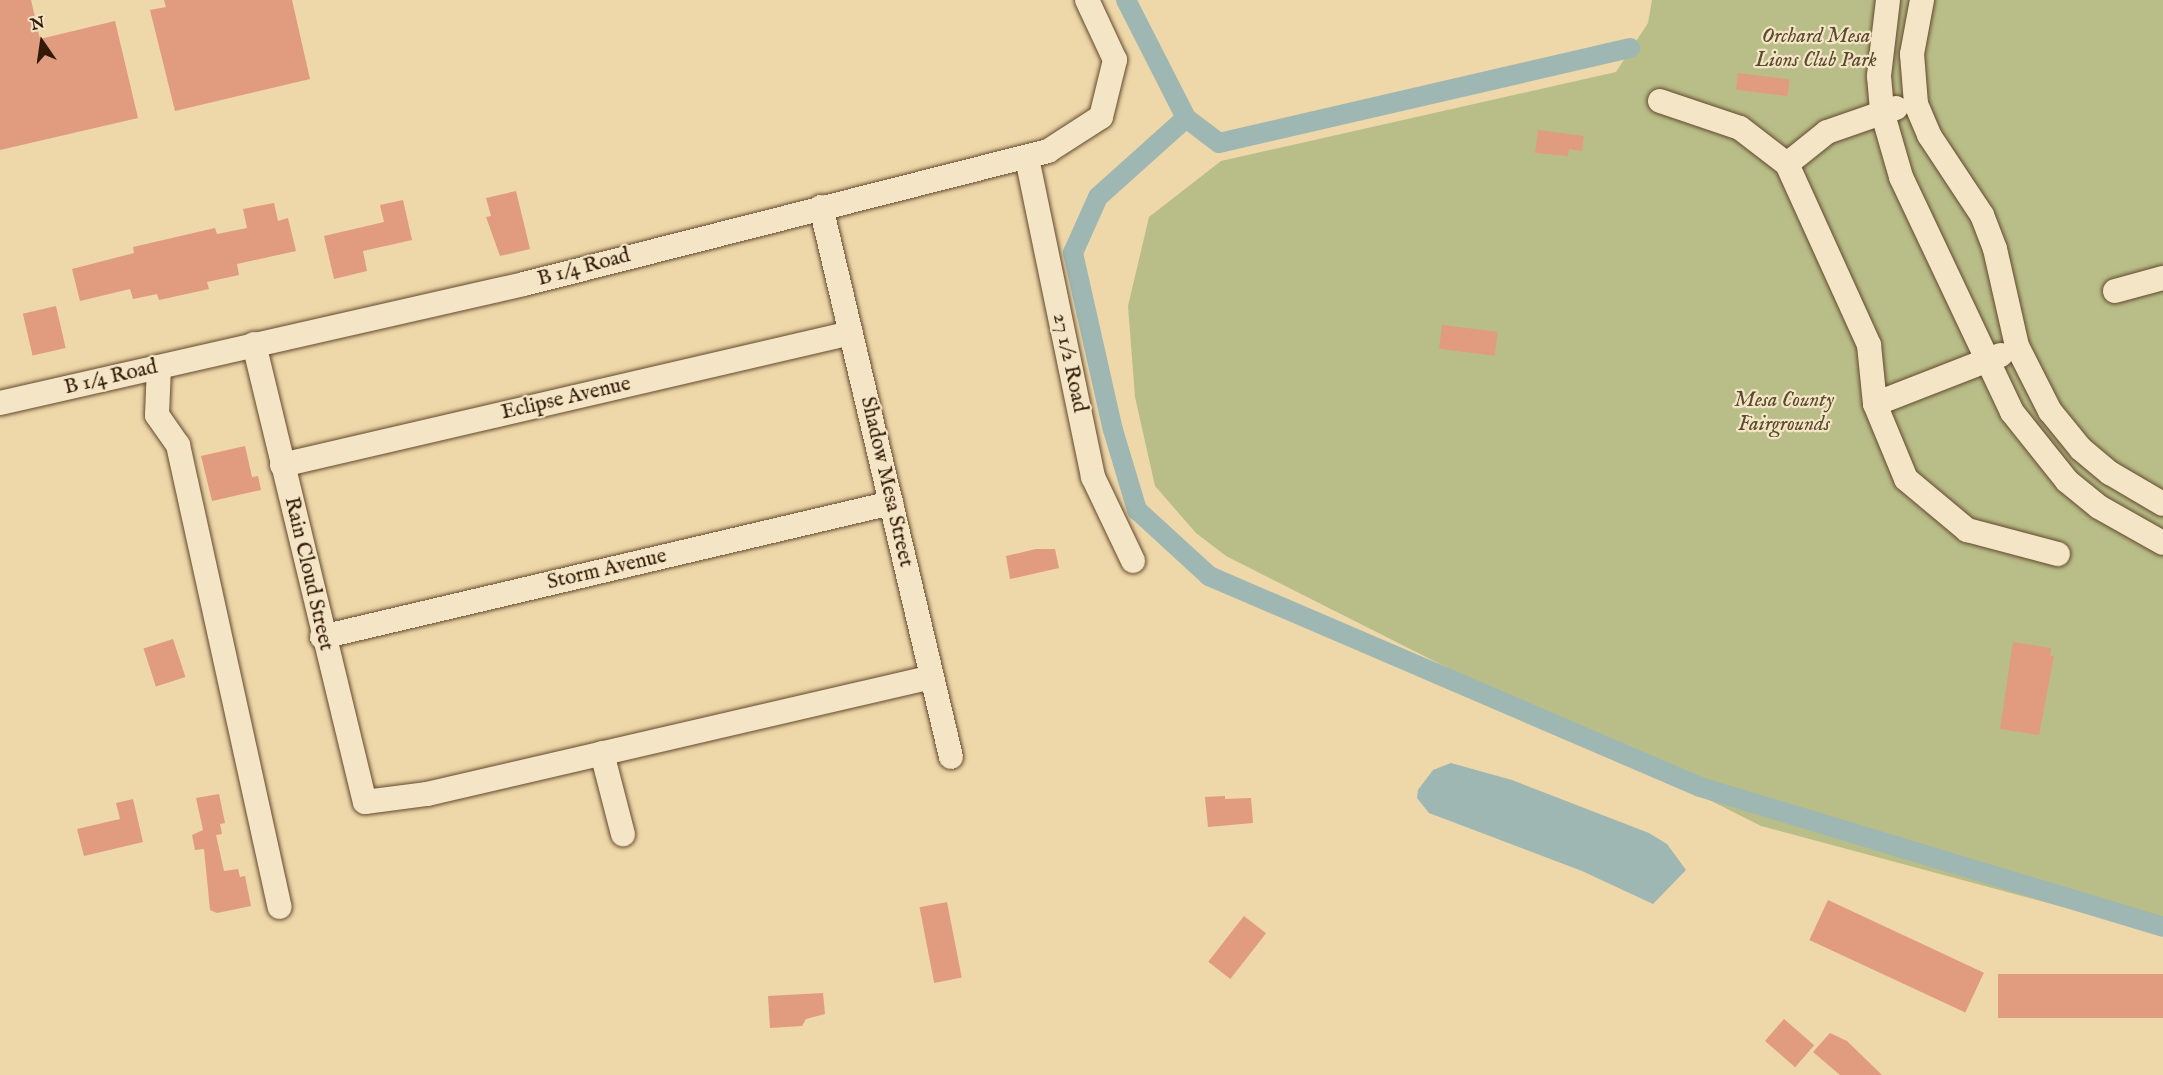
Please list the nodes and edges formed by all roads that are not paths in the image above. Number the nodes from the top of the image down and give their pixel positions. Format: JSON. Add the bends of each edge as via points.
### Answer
{"nodes":[{"id":1,"x":1087,"y":0,"type":"edge"},
{"id":2,"x":1888,"y":0,"type":"edge"},
{"id":3,"x":1922,"y":0,"type":"edge"},
{"id":4,"x":1660,"y":101,"type":"dead end"},
{"id":5,"x":1916,"y":104,"type":"junction"},
{"id":6,"x":1882,"y":111,"type":"junction"},
{"id":7,"x":1028,"y":158,"type":"junction"},
{"id":8,"x":1787,"y":164,"type":"junction"},
{"id":9,"x":821,"y":207,"type":"junction"},
{"id":10,"x":2163,"y":278,"type":"edge"},
{"id":11,"x":2115,"y":291,"type":"dead end"},
{"id":12,"x":851,"y":333,"type":"junction"},
{"id":13,"x":254,"y":345,"type":"junction"},
{"id":14,"x":2017,"y":346,"type":"junction"},
{"id":15,"x":1987,"y":362,"type":"junction"},
{"id":16,"x":159,"y":367,"type":"junction"},
{"id":17,"x":0,"y":403,"type":"edge"},
{"id":18,"x":1875,"y":404,"type":"junction"},
{"id":19,"x":282,"y":465,"type":"junction"},
{"id":20,"x":891,"y":503,"type":"junction"},
{"id":21,"x":2163,"y":504,"type":"edge"},
{"id":22,"x":2163,"y":543,"type":"edge"},
{"id":23,"x":2058,"y":554,"type":"dead end"},
{"id":24,"x":1133,"y":561,"type":"dead end"},
{"id":25,"x":322,"y":637,"type":"junction"},
{"id":26,"x":932,"y":677,"type":"junction"},
{"id":27,"x":602,"y":753,"type":"junction"},
{"id":28,"x":951,"y":757,"type":"dead end"},
{"id":29,"x":623,"y":834,"type":"dead end"},
{"id":30,"x":280,"y":907,"type":"dead end"}],
"edges":[{"from":1,"to":7,"type":"street","name":"B 1/4 Road","via":[[1115,60],[1101,117],[1048,151]]},
{"from":2,"to":6,"type":"street","via":[[1881,46]]},
{"from":3,"to":5,"type":"street","via":[[1912,54]]},
{"from":4,"to":8,"type":"street","via":[[1740,128]]},
{"from":5,"to":6,"type":"street"},
{"from":5,"to":14,"type":"street","via":[[1929,135],[1982,215],[1995,249]]},
{"from":6,"to":8,"type":"street","via":[[1827,132]]},
{"from":6,"to":15,"type":"street","via":[[1900,177]]},
{"from":7,"to":9,"type":"street","name":"B 1/4 Road"},
{"from":7,"to":24,"type":"street","name":"27 1/2 Road","via":[[1093,477]]},
{"from":8,"to":18,"type":"street","via":[[1869,345]]},
{"from":9,"to":12,"type":"street","name":"Shadow Mesa Street"},
{"from":9,"to":13,"type":"street","name":"B 1/4 Road","via":[[524,284]]},
{"from":10,"to":11,"type":"street"},
{"from":12,"to":19,"type":"street","name":"Eclipse Avenue"},
{"from":12,"to":20,"type":"street","name":"Shadow Mesa Street"},
{"from":13,"to":16,"type":"street","name":"B 1/4 Road"},
{"from":13,"to":19,"type":"street","name":"Rain Cloud Street"},
{"from":14,"to":15,"type":"street"},
{"from":14,"to":21,"type":"street","via":[[2050,411],[2081,448],[2110,473]]},
{"from":15,"to":18,"type":"street"},
{"from":15,"to":22,"type":"street","via":[[2023,429],[2067,481],[2099,507]]},
{"from":16,"to":17,"type":"street","name":"B 1/4 Road"},
{"from":16,"to":30,"type":"street","via":[[157,415],[178,445]]},
{"from":18,"to":23,"type":"street","via":[[1906,479],[1967,531]]},
{"from":19,"to":25,"type":"street","name":"Rain Cloud Street"},
{"from":20,"to":25,"type":"street","name":"Storm Avenue"},
{"from":20,"to":26,"type":"street","name":"Shadow Mesa Street"},
{"from":25,"to":27,"type":"street","name":"Rain Cloud Street","via":[[365,802],[389,802]]},
{"from":26,"to":27,"type":"street"},
{"from":26,"to":28,"type":"street","name":"Shadow Mesa Street"},
{"from":27,"to":29,"type":"street"}]}
